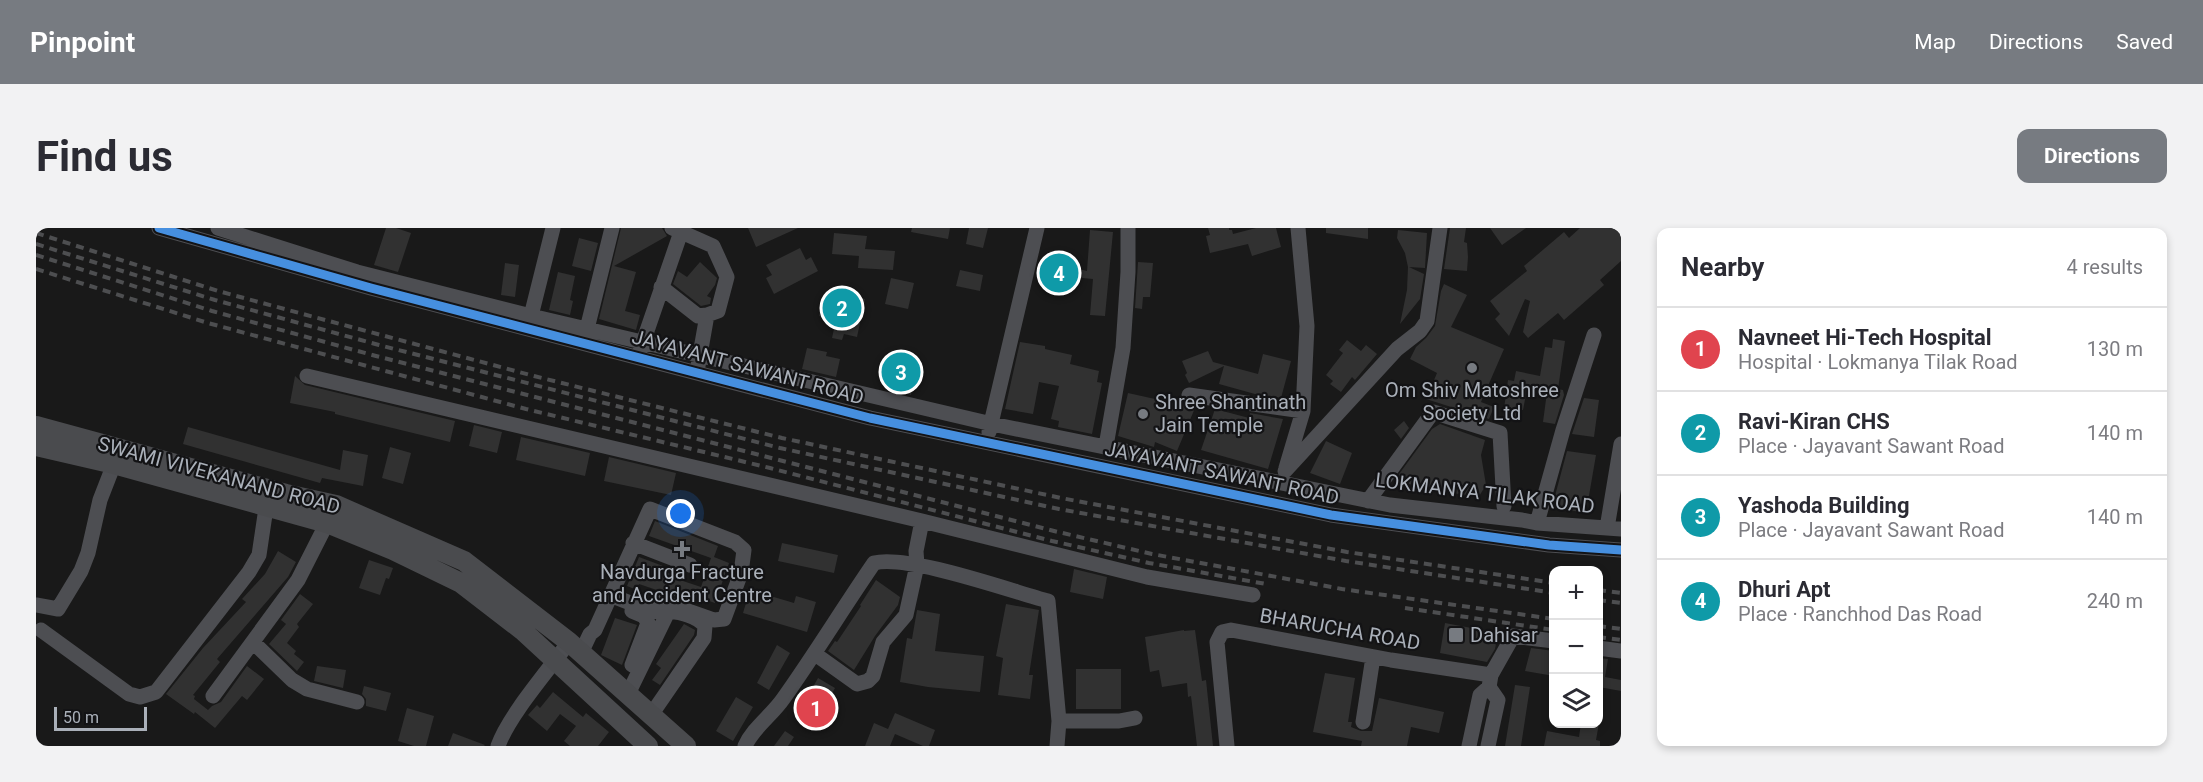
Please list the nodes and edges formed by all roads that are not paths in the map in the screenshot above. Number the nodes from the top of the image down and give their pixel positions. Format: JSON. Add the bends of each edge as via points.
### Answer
{"nodes":[{"id":1,"x":159,"y":228,"type":"edge"},
{"id":2,"x":218,"y":228,"type":"edge"},
{"id":3,"x":552,"y":228,"type":"edge"},
{"id":4,"x":612,"y":228,"type":"edge"},
{"id":5,"x":1037,"y":228,"type":"edge"},
{"id":6,"x":1128,"y":228,"type":"edge"},
{"id":7,"x":1298,"y":228,"type":"edge"},
{"id":8,"x":1440,"y":228,"type":"edge"},
{"id":9,"x":677,"y":230,"type":"edge"},
{"id":10,"x":661,"y":286,"type":"junction"},
{"id":11,"x":707,"y":315,"type":"junction"},
{"id":12,"x":531,"y":316,"type":"junction"},
{"id":13,"x":1594,"y":335,"type":"dead end"},
{"id":14,"x":585,"y":336,"type":"junction"},
{"id":15,"x":641,"y":350,"type":"junction"},
{"id":16,"x":700,"y":355,"type":"junction"},
{"id":17,"x":697,"y":372,"type":"junction"},
{"id":18,"x":307,"y":376,"type":"dead end"},
{"id":19,"x":1189,"y":395,"type":"dead end"},
{"id":20,"x":1303,"y":411,"type":"junction"},
{"id":21,"x":992,"y":424,"type":"junction"},
{"id":22,"x":36,"y":426,"type":"edge"},
{"id":23,"x":982,"y":441,"type":"junction"},
{"id":24,"x":1621,"y":444,"type":"edge"},
{"id":25,"x":36,"y":446,"type":"edge"},
{"id":26,"x":1106,"y":446,"type":"junction"},
{"id":27,"x":115,"y":456,"type":"junction"},
{"id":28,"x":192,"y":477,"type":"junction"},
{"id":29,"x":1284,"y":477,"type":"junction"},
{"id":30,"x":1368,"y":501,"type":"junction"},
{"id":31,"x":1278,"y":504,"type":"junction"},
{"id":32,"x":336,"y":505,"type":"junction"},
{"id":33,"x":1504,"y":506,"type":"dead end"},
{"id":34,"x":266,"y":508,"type":"junction"},
{"id":35,"x":922,"y":521,"type":"junction"},
{"id":36,"x":1537,"y":523,"type":"junction"},
{"id":37,"x":327,"y":524,"type":"junction"},
{"id":38,"x":1614,"y":529,"type":"edge"},
{"id":39,"x":633,"y":543,"type":"junction"},
{"id":40,"x":1621,"y":550,"type":"edge"},
{"id":41,"x":690,"y":565,"type":"dead end"},
{"id":42,"x":917,"y":565,"type":"junction"},
{"id":43,"x":1253,"y":595,"type":"dead end"},
{"id":44,"x":608,"y":599,"type":"junction"},
{"id":45,"x":36,"y":605,"type":"edge"},
{"id":46,"x":58,"y":609,"type":"junction"},
{"id":47,"x":39,"y":635,"type":"edge"},
{"id":48,"x":1549,"y":640,"type":"edge"},
{"id":49,"x":254,"y":642,"type":"junction"},
{"id":50,"x":1603,"y":649,"type":"edge"},
{"id":51,"x":579,"y":651,"type":"junction"},
{"id":52,"x":1621,"y":651,"type":"edge"},
{"id":53,"x":815,"y":654,"type":"junction"},
{"id":54,"x":1373,"y":657,"type":"junction"},
{"id":55,"x":555,"y":661,"type":"junction"},
{"id":56,"x":1490,"y":681,"type":"junction"},
{"id":57,"x":626,"y":692,"type":"junction"},
{"id":58,"x":213,"y":696,"type":"dead end"},
{"id":59,"x":357,"y":702,"type":"dead end"},
{"id":60,"x":651,"y":715,"type":"junction"},
{"id":61,"x":1135,"y":718,"type":"dead end"},
{"id":62,"x":1059,"y":721,"type":"junction"},
{"id":63,"x":1363,"y":722,"type":"dead end"},
{"id":64,"x":498,"y":746,"type":"edge"},
{"id":65,"x":648,"y":746,"type":"edge"},
{"id":66,"x":686,"y":746,"type":"edge"},
{"id":67,"x":745,"y":746,"type":"edge"},
{"id":68,"x":1057,"y":746,"type":"edge"},
{"id":69,"x":1227,"y":746,"type":"edge"},
{"id":70,"x":1469,"y":746,"type":"edge"},
{"id":71,"x":1488,"y":746,"type":"edge"}],
"edges":[{"from":1,"to":14,"type":"street","name":"JAYAVANT SAWANT ROAD","via":[[371,288]]},
{"from":2,"to":12,"type":"street","name":"JAYAVANT SAWANT ROAD","via":[[357,272]]},
{"from":3,"to":12,"type":"street"},
{"from":4,"to":14,"type":"street"},
{"from":5,"to":21,"type":"street"},
{"from":6,"to":26,"type":"street","via":[[1123,348]]},
{"from":7,"to":20,"type":"street","via":[[1307,326]]},
{"from":8,"to":29,"type":"street","via":[[1427,321],[1397,349]]},
{"from":9,"to":10,"type":"street"},
{"from":9,"to":11,"type":"street","via":[[713,246],[728,277],[718,311]]},
{"from":10,"to":11,"type":"street","via":[[698,316]]},
{"from":10,"to":15,"type":"street"},
{"from":11,"to":16,"type":"street"},
{"from":12,"to":14,"type":"street","name":"JAYAVANT SAWANT ROAD"},
{"from":13,"to":36,"type":"street"},
{"from":14,"to":15,"type":"street","name":"JAYAVANT SAWANT ROAD"},
{"from":15,"to":16,"type":"street","name":"JAYAVANT SAWANT ROAD"},
{"from":15,"to":17,"type":"street","name":"JAYAVANT SAWANT ROAD"},
{"from":16,"to":17,"type":"street"},
{"from":16,"to":21,"type":"street","name":"JAYAVANT SAWANT ROAD"},
{"from":17,"to":23,"type":"street","name":"JAYAVANT SAWANT ROAD","via":[[870,418]]},
{"from":18,"to":35,"type":"street"},
{"from":19,"to":20,"type":"street"},
{"from":20,"to":29,"type":"street"},
{"from":21,"to":23,"type":"street"},
{"from":21,"to":26,"type":"street","name":"LOKMANYA TILAK ROAD"},
{"from":22,"to":27,"type":"main road","name":"SWAMI VIVEKANAND ROAD"},
{"from":23,"to":31,"type":"street","name":"JAYAVANT SAWANT ROAD"},
{"from":24,"to":38,"type":"street"},
{"from":25,"to":27,"type":"main road","name":"SWAMI VIVEKANAND ROAD"},
{"from":26,"to":29,"type":"street","name":"LOKMANYA TILAK ROAD"},
{"from":27,"to":28,"type":"main road","name":"SWAMI VIVEKANAND ROAD"},
{"from":27,"to":46,"type":"street","via":[[100,500],[100,529],[88,552],[80,585]]},
{"from":28,"to":32,"type":"main road","name":"SWAMI VIVEKANAND ROAD"},
{"from":28,"to":34,"type":"main road","name":"SWAMI VIVEKANAND ROAD"},
{"from":29,"to":30,"type":"street","name":"LOKMANYA TILAK ROAD"},
{"from":29,"to":31,"type":"street"},
{"from":30,"to":33,"type":"street","via":[[1432,412],[1500,433]]},
{"from":30,"to":36,"type":"street","name":"LOKMANYA TILAK ROAD"},
{"from":31,"to":40,"type":"street","name":"JAYAVANT SAWANT ROAD","via":[[1330,515],[1549,545]]},
{"from":32,"to":37,"type":"street"},
{"from":32,"to":51,"type":"main road","name":"SWAMI VIVEKANAND ROAD","via":[[464,561]]},
{"from":34,"to":37,"type":"main road","name":"SWAMI VIVEKANAND ROAD"},
{"from":34,"to":47,"type":"street","via":[[259,555],[249,572],[156,692],[140,697],[129,694]]},
{"from":35,"to":42,"type":"street"},
{"from":35,"to":43,"type":"street","via":[[1147,577]]},
{"from":36,"to":38,"type":"street","name":"LOKMANYA TILAK ROAD"},
{"from":37,"to":49,"type":"street","via":[[297,580]]},
{"from":37,"to":55,"type":"main road","name":"SWAMI VIVEKANAND ROAD","via":[[461,583]]},
{"from":39,"to":41,"type":"street"},
{"from":39,"to":44,"type":"street"},
{"from":39,"to":44,"type":"street","via":[[653,508],[740,545],[744,558],[726,616],[714,620],[663,602],[656,612]]},
{"from":42,"to":53,"type":"street","via":[[874,563]]},
{"from":42,"to":53,"type":"street","via":[[906,615],[883,642],[868,681],[857,684]]},
{"from":42,"to":62,"type":"street","via":[[1048,601]]},
{"from":44,"to":51,"type":"street","via":[[595,630]]},
{"from":44,"to":57,"type":"street","via":[[644,616],[648,623]]},
{"from":45,"to":46,"type":"street"},
{"from":46,"to":47,"type":"street"},
{"from":48,"to":56,"type":"street","via":[[1513,636]]},
{"from":49,"to":58,"type":"street"},
{"from":49,"to":59,"type":"street","via":[[292,680],[307,689]]},
{"from":50,"to":52,"type":"street"},
{"from":51,"to":55,"type":"street"},
{"from":51,"to":57,"type":"main road","name":"SWAMI VIVEKANAND ROAD"},
{"from":53,"to":67,"type":"street"},
{"from":54,"to":56,"type":"street","name":"BHARUCHA ROAD"},
{"from":54,"to":63,"type":"street"},
{"from":54,"to":69,"type":"street","name":"BHARUCHA ROAD","via":[[1231,630],[1222,632],[1217,642]]},
{"from":55,"to":64,"type":"street","via":[[501,736]]},
{"from":55,"to":65,"type":"main road","name":"SWAMI VIVEKANAND ROAD"},
{"from":56,"to":70,"type":"street","via":[[1480,694]]},
{"from":56,"to":71,"type":"street","via":[[1498,700]]},
{"from":57,"to":60,"type":"main road","name":"SWAMI VIVEKANAND ROAD"},
{"from":57,"to":60,"type":"street","via":[[668,612],[701,621],[705,626],[704,638]]},
{"from":60,"to":66,"type":"main road","name":"SWAMI VIVEKANAND ROAD"},
{"from":61,"to":62,"type":"street"},
{"from":62,"to":68,"type":"street"}]}
